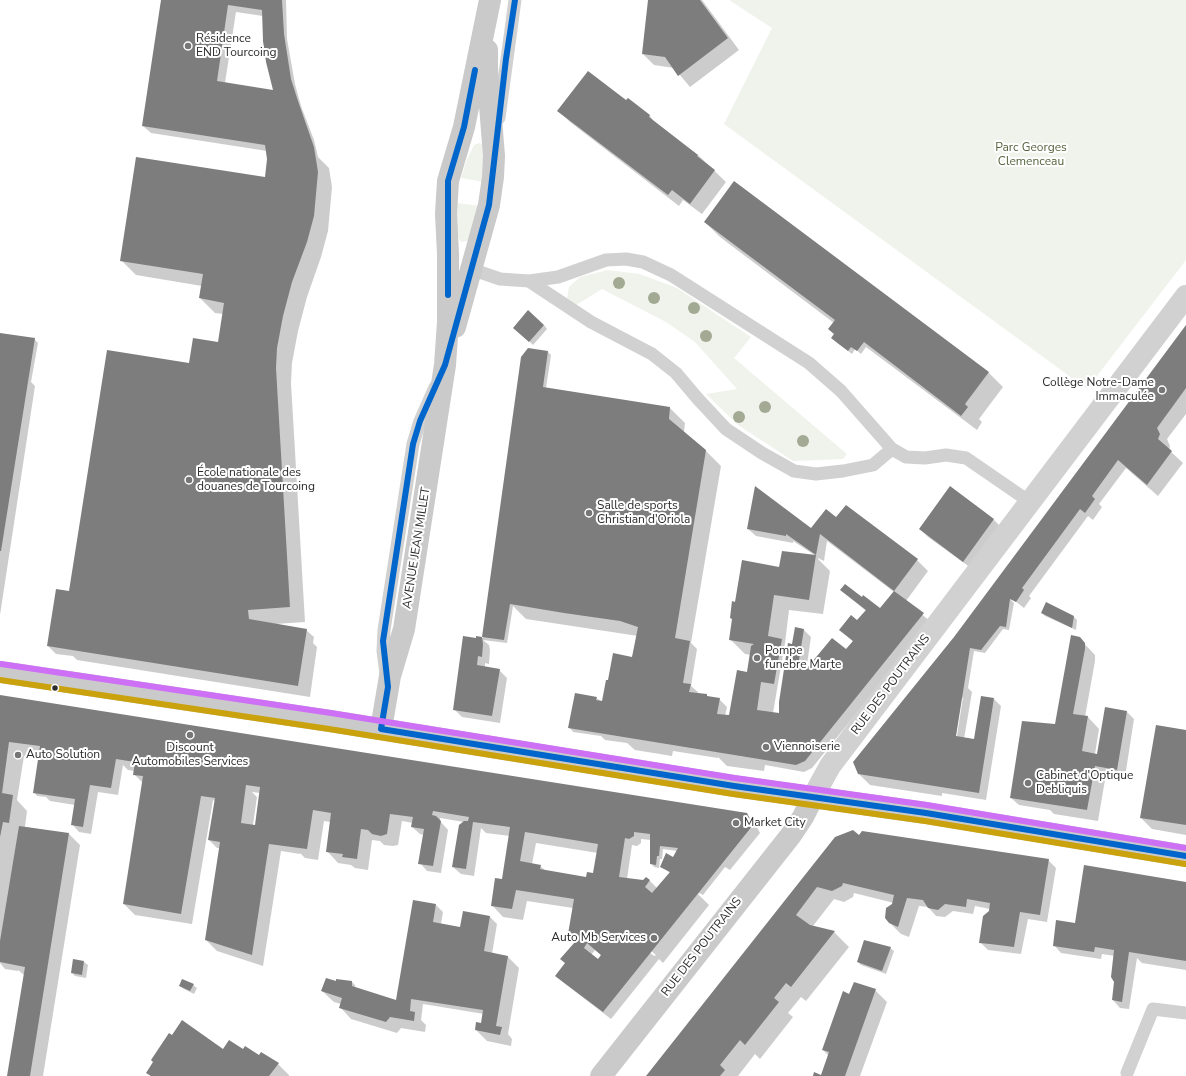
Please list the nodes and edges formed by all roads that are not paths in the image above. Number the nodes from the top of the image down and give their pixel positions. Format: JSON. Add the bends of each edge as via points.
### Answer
{"nodes":[{"id":1,"x":515,"y":0,"type":"edge"},
{"id":2,"x":490,"y":2,"type":"edge"},
{"id":3,"x":494,"y":156,"type":"junction"},
{"id":4,"x":471,"y":269,"type":"junction"},
{"id":5,"x":529,"y":281,"type":"junction"},
{"id":6,"x":1186,"y":296,"type":"edge"},
{"id":7,"x":445,"y":365,"type":"junction"},
{"id":8,"x":892,"y":449,"type":"junction"},
{"id":9,"x":1030,"y":502,"type":"junction"},
{"id":10,"x":0,"y":672,"type":"edge"},
{"id":11,"x":381,"y":729,"type":"junction"},
{"id":12,"x":813,"y":797,"type":"junction"},
{"id":13,"x":1186,"y":856,"type":"edge"},
{"id":14,"x":1186,"y":1013,"type":"edge"},
{"id":15,"x":1127,"y":1073,"type":"dead end"},
{"id":16,"x":601,"y":1076,"type":"edge"}],
"edges":[{"from":1,"to":3,"type":"lane"},
{"from":2,"to":3,"type":"main road","name":"AVENUE JEAN MILLET","via":[[487,68]]},
{"from":2,"to":7,"type":"main road","name":"AVENUE JEAN MILLET","via":[[464,127],[448,181],[448,322]]},
{"from":3,"to":4,"type":"main road","name":"AVENUE JEAN MILLET","via":[[489,205]]},
{"from":4,"to":5,"type":"lane","via":[[500,279]]},
{"from":4,"to":7,"type":"main road","name":"AVENUE JEAN MILLET"},
{"from":5,"to":8,"type":"lane","via":[[558,276],[606,260],[626,259],[643,262],[671,275],[809,363],[841,391]]},
{"from":5,"to":8,"type":"lane","via":[[591,322],[652,354],[676,373],[726,429],[794,471],[816,474],[873,465]]},
{"from":6,"to":9,"type":"street","name":"RUE DES POUTRAINS"},
{"from":7,"to":11,"type":"main road","name":"AVENUE JEAN MILLET","via":[[404,629],[392,667]]},
{"from":8,"to":9,"type":"lane","via":[[906,457],[946,455],[966,458]]},
{"from":9,"to":12,"type":"street","name":"RUE DES POUTRAINS","via":[[830,766]]},
{"from":10,"to":11,"type":"main road"},
{"from":11,"to":12,"type":"main road"},
{"from":12,"to":13,"type":"main road"},
{"from":12,"to":16,"type":"main road","name":"RUE DES POUTRAINS","via":[[791,835]]},
{"from":14,"to":15,"type":"lane","via":[[1153,1010]]}]}
